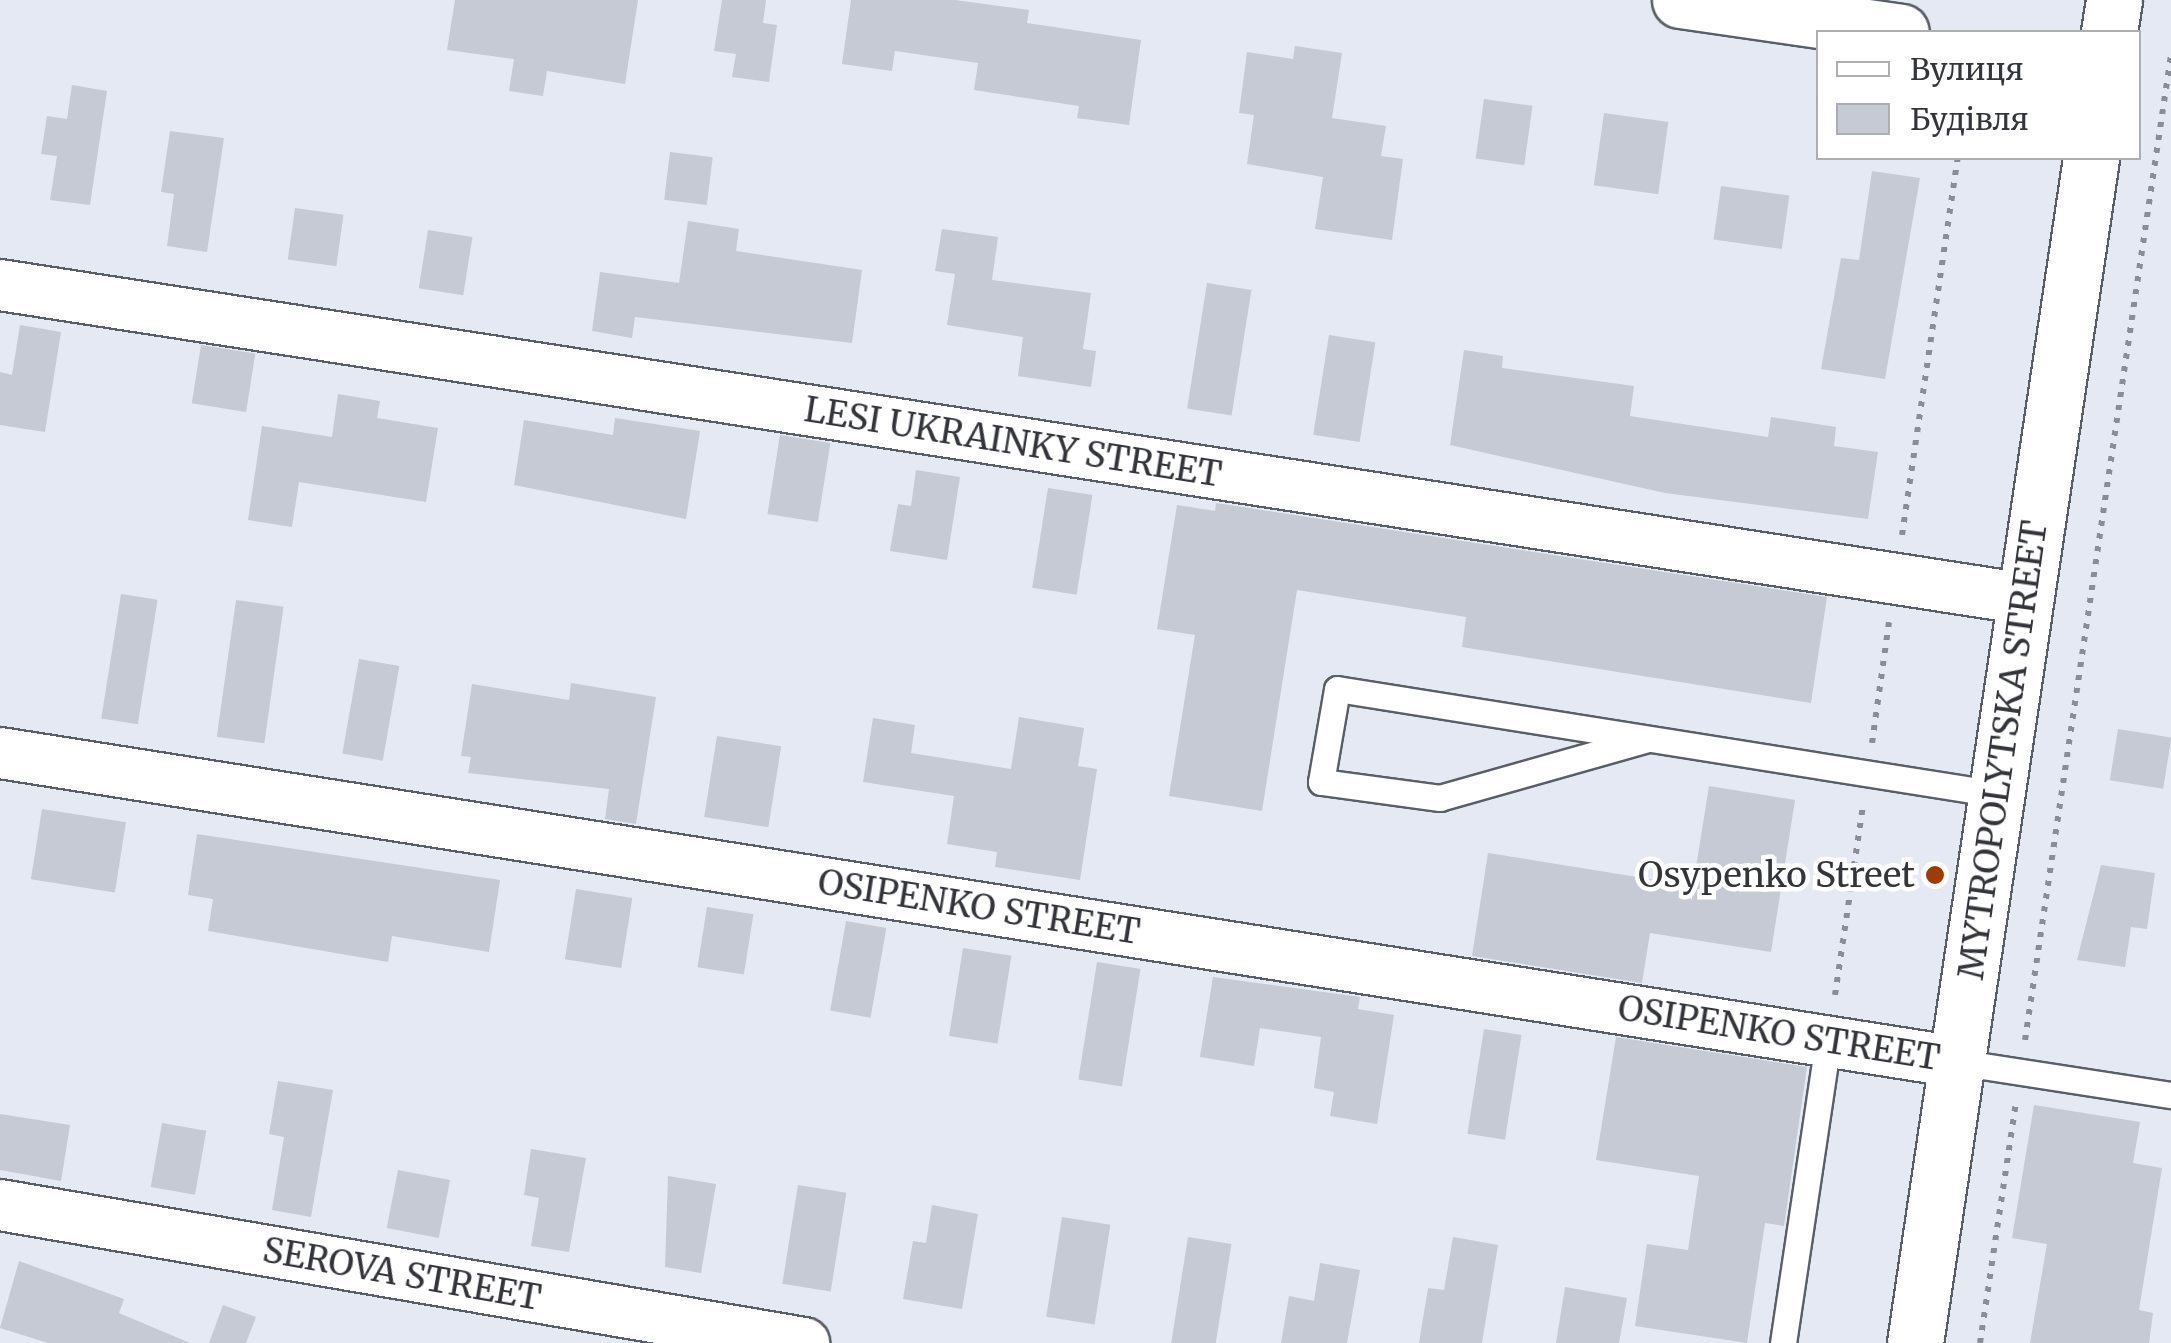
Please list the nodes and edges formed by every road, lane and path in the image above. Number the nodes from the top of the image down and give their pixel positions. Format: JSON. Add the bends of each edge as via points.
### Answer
{"nodes":[{"id":1,"x":1680,"y":0,"type":"edge"},
{"id":2,"x":2114,"y":0,"type":"edge"},
{"id":3,"x":1887,"y":30,"type":"edge"},
{"id":4,"x":2109,"y":30,"type":"edge"},
{"id":5,"x":2171,"y":55,"type":"edge"},
{"id":6,"x":1958,"y":160,"type":"edge"},
{"id":7,"x":2091,"y":160,"type":"edge"},
{"id":8,"x":0,"y":285,"type":"edge"},
{"id":9,"x":1896,"y":579,"type":"junction"},
{"id":10,"x":2026,"y":599,"type":"junction"},
{"id":11,"x":1648,"y":739,"type":"junction"},
{"id":12,"x":0,"y":753,"type":"edge"},
{"id":13,"x":1867,"y":774,"type":"junction"},
{"id":14,"x":1996,"y":794,"type":"junction"},
{"id":15,"x":1828,"y":1041,"type":"junction"},
{"id":16,"x":1957,"y":1062,"type":"junction"},
{"id":17,"x":2021,"y":1071,"type":"junction"},
{"id":18,"x":2171,"y":1094,"type":"edge"},
{"id":19,"x":0,"y":1205,"type":"edge"},
{"id":20,"x":804,"y":1343,"type":"edge"},
{"id":21,"x":1783,"y":1343,"type":"edge"},
{"id":22,"x":1915,"y":1343,"type":"edge"},
{"id":23,"x":1980,"y":1343,"type":"edge"}],
"edges":[{"from":1,"to":3,"type":"main road"},
{"from":2,"to":4,"type":"main road"},
{"from":5,"to":17,"type":"path"},
{"from":6,"to":9,"type":"path"},
{"from":7,"to":10,"type":"main road","name":"MYTROPOLYTSKA STREET"},
{"from":8,"to":9,"type":"street","name":"LESI UKRAINKY STREET"},
{"from":9,"to":10,"type":"street","name":"LESI UKRAINKY STREET"},
{"from":9,"to":13,"type":"path"},
{"from":10,"to":14,"type":"main road","name":"MYTROPOLYTSKA STREET"},
{"from":11,"to":11,"type":"lane","via":[[1440,798],[1321,782],[1337,690]]},
{"from":11,"to":13,"type":"lane"},
{"from":12,"to":15,"type":"street","name":"OSIPENKO STREET"},
{"from":13,"to":14,"type":"lane"},
{"from":13,"to":15,"type":"path"},
{"from":14,"to":16,"type":"main road","name":"MYTROPOLYTSKA STREET"},
{"from":15,"to":16,"type":"street","name":"OSIPENKO STREET"},
{"from":15,"to":21,"type":"lane"},
{"from":16,"to":17,"type":"lane"},
{"from":16,"to":22,"type":"main road","name":"MYTROPOLYTSKA STREET"},
{"from":17,"to":18,"type":"lane"},
{"from":17,"to":23,"type":"path"},
{"from":19,"to":20,"type":"street","name":"SEROVA STREET"}]}
